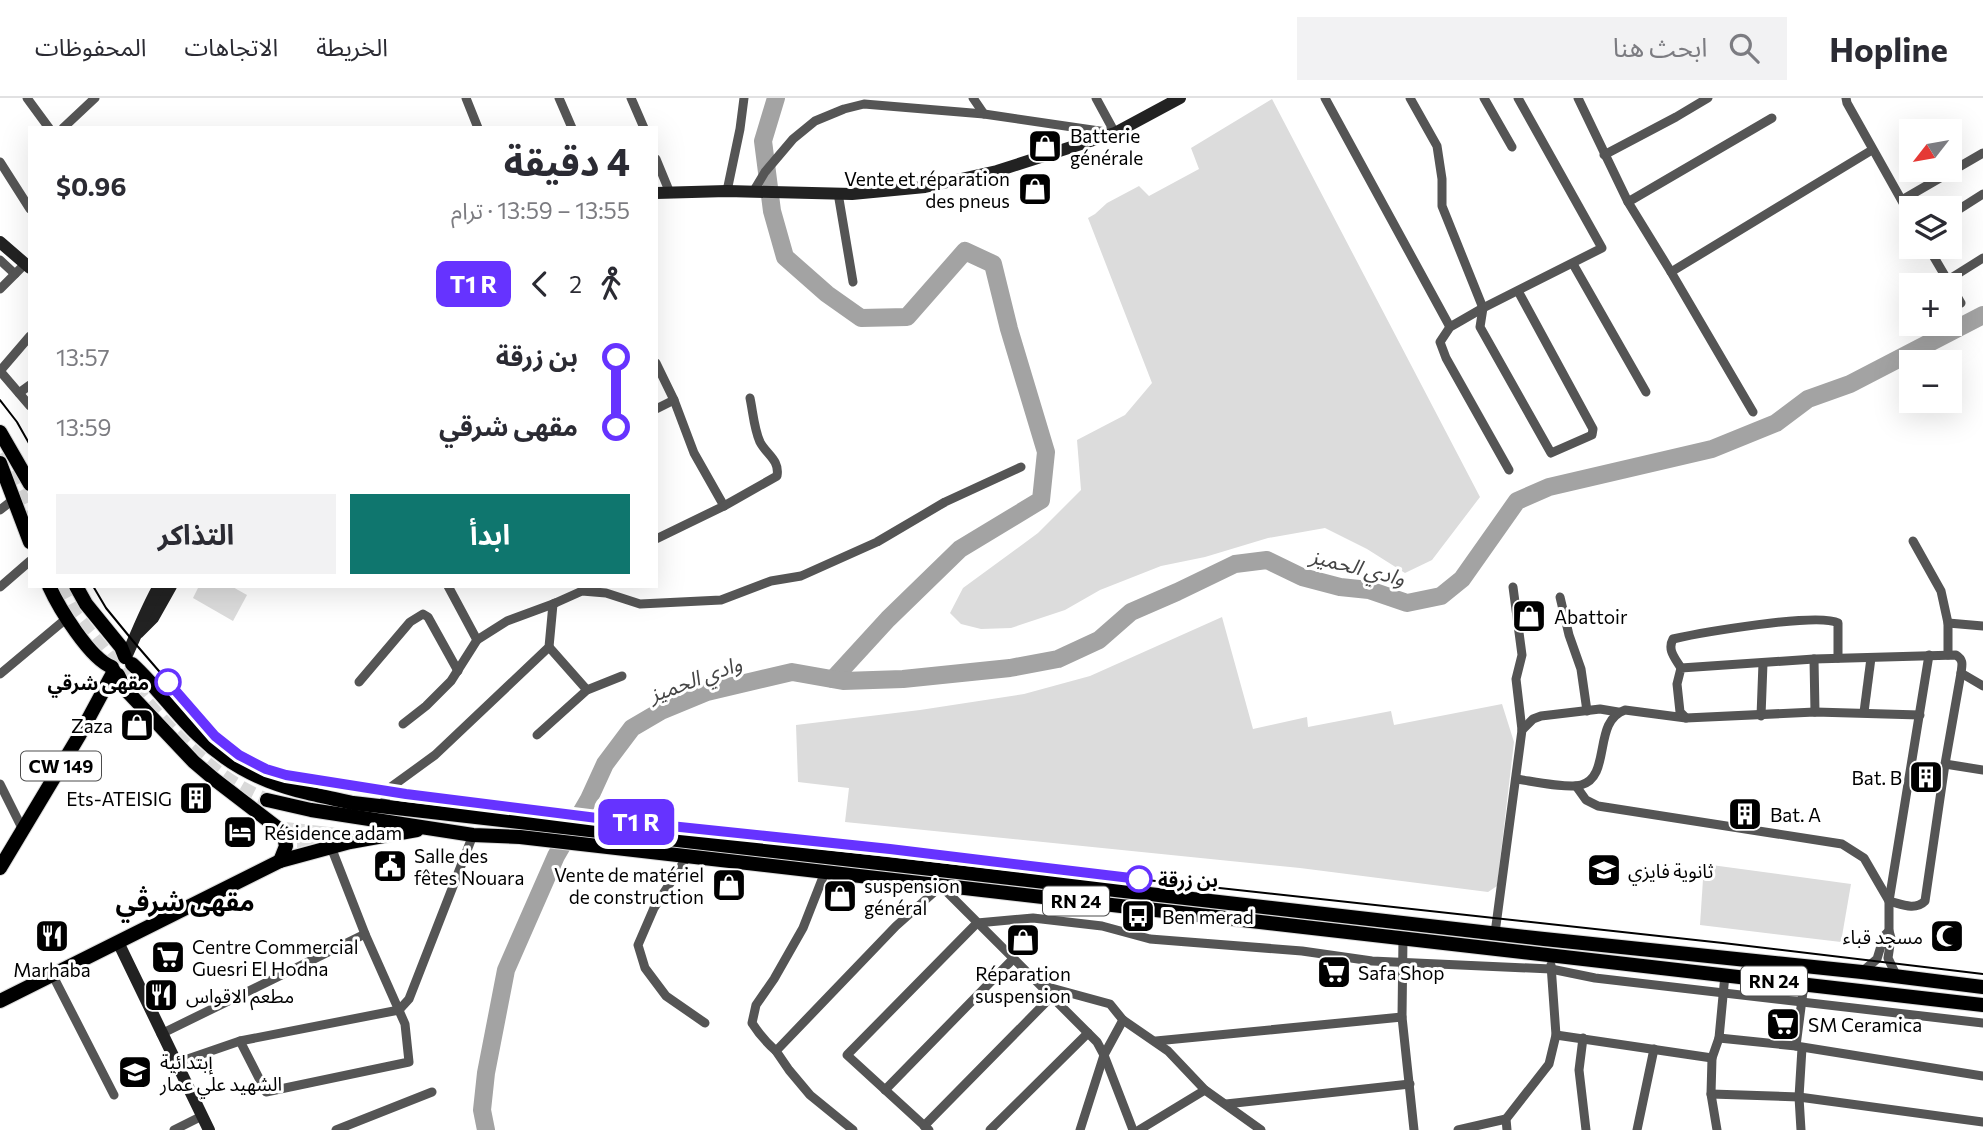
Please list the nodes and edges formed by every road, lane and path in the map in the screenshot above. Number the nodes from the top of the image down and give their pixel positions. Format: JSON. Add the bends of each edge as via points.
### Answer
{"nodes":[{"id":1,"x":27,"y":98,"type":"edge"},
{"id":2,"x":95,"y":98,"type":"edge"},
{"id":3,"x":466,"y":98,"type":"edge"},
{"id":4,"x":559,"y":98,"type":"edge"},
{"id":5,"x":631,"y":98,"type":"edge"},
{"id":6,"x":744,"y":98,"type":"edge"},
{"id":7,"x":973,"y":98,"type":"edge"},
{"id":8,"x":1096,"y":98,"type":"edge"},
{"id":9,"x":1180,"y":98,"type":"edge"},
{"id":10,"x":1325,"y":98,"type":"edge"},
{"id":11,"x":1410,"y":98,"type":"edge"},
{"id":12,"x":1484,"y":98,"type":"edge"},
{"id":13,"x":1518,"y":98,"type":"edge"},
{"id":14,"x":1578,"y":98,"type":"edge"},
{"id":15,"x":1708,"y":98,"type":"edge"},
{"id":16,"x":1846,"y":98,"type":"edge"},
{"id":17,"x":984,"y":114,"type":"junction"},
{"id":18,"x":1772,"y":118,"type":"dead end"},
{"id":19,"x":48,"y":126,"type":"edge"},
{"id":20,"x":65,"y":126,"type":"edge"},
{"id":21,"x":477,"y":126,"type":"edge"},
{"id":22,"x":571,"y":126,"type":"edge"},
{"id":23,"x":643,"y":126,"type":"edge"},
{"id":24,"x":1115,"y":133,"type":"junction"},
{"id":25,"x":1512,"y":147,"type":"dead end"},
{"id":26,"x":1872,"y":150,"type":"junction"},
{"id":27,"x":1983,"y":153,"type":"edge"},
{"id":28,"x":1604,"y":155,"type":"junction"},
{"id":29,"x":0,"y":162,"type":"edge"},
{"id":30,"x":658,"y":164,"type":"edge"},
{"id":31,"x":727,"y":191,"type":"junction"},
{"id":32,"x":753,"y":192,"type":"junction"},
{"id":33,"x":658,"y":193,"type":"edge"},
{"id":34,"x":670,"y":193,"type":"junction"},
{"id":35,"x":838,"y":193,"type":"junction"},
{"id":36,"x":1983,"y":194,"type":"edge"},
{"id":37,"x":1900,"y":196,"type":"edge"},
{"id":38,"x":1909,"y":196,"type":"edge"},
{"id":39,"x":1628,"y":202,"type":"junction"},
{"id":40,"x":28,"y":206,"type":"edge"},
{"id":41,"x":1962,"y":207,"type":"edge"},
{"id":42,"x":0,"y":242,"type":"edge"},
{"id":43,"x":1983,"y":258,"type":"edge"},
{"id":44,"x":0,"y":260,"type":"edge"},
{"id":45,"x":1573,"y":264,"type":"junction"},
{"id":46,"x":27,"y":266,"type":"edge"},
{"id":47,"x":1671,"y":272,"type":"junction"},
{"id":48,"x":1959,"y":273,"type":"edge"},
{"id":49,"x":15,"y":274,"type":"junction"},
{"id":50,"x":853,"y":282,"type":"dead end"},
{"id":51,"x":0,"y":289,"type":"edge"},
{"id":52,"x":1518,"y":291,"type":"junction"},
{"id":53,"x":1482,"y":309,"type":"junction"},
{"id":54,"x":1450,"y":327,"type":"junction"},
{"id":55,"x":28,"y":337,"type":"edge"},
{"id":56,"x":658,"y":367,"type":"edge"},
{"id":57,"x":28,"y":386,"type":"edge"},
{"id":58,"x":1646,"y":392,"type":"dead end"},
{"id":59,"x":19,"y":393,"type":"junction"},
{"id":60,"x":750,"y":398,"type":"dead end"},
{"id":61,"x":674,"y":400,"type":"junction"},
{"id":62,"x":28,"y":404,"type":"edge"},
{"id":63,"x":658,"y":408,"type":"edge"},
{"id":64,"x":1753,"y":412,"type":"dead end"},
{"id":65,"x":0,"y":433,"type":"edge"},
{"id":66,"x":4,"y":458,"type":"edge"},
{"id":67,"x":1021,"y":467,"type":"dead end"},
{"id":68,"x":1509,"y":470,"type":"dead end"},
{"id":69,"x":28,"y":481,"type":"edge"},
{"id":70,"x":14,"y":499,"type":"junction"},
{"id":71,"x":724,"y":506,"type":"junction"},
{"id":72,"x":0,"y":510,"type":"edge"},
{"id":73,"x":28,"y":537,"type":"edge"},
{"id":74,"x":658,"y":538,"type":"edge"},
{"id":75,"x":1913,"y":541,"type":"dead end"},
{"id":76,"x":28,"y":563,"type":"edge"},
{"id":77,"x":0,"y":587,"type":"edge"},
{"id":78,"x":1513,"y":587,"type":"dead end"},
{"id":79,"x":50,"y":588,"type":"edge"},
{"id":80,"x":77,"y":588,"type":"edge"},
{"id":81,"x":166,"y":588,"type":"edge"},
{"id":82,"x":449,"y":588,"type":"edge"},
{"id":83,"x":573,"y":588,"type":"edge"},
{"id":84,"x":1560,"y":597,"type":"dead end"},
{"id":85,"x":553,"y":604,"type":"junction"},
{"id":86,"x":67,"y":618,"type":"junction"},
{"id":87,"x":1948,"y":623,"type":"junction"},
{"id":88,"x":1983,"y":626,"type":"edge"},
{"id":89,"x":477,"y":640,"type":"junction"},
{"id":90,"x":116,"y":641,"type":"junction"},
{"id":91,"x":549,"y":647,"type":"junction"},
{"id":92,"x":1948,"y":655,"type":"junction"},
{"id":93,"x":1929,"y":656,"type":"junction"},
{"id":94,"x":1838,"y":658,"type":"junction"},
{"id":95,"x":1871,"y":658,"type":"junction"},
{"id":96,"x":127,"y":659,"type":"junction"},
{"id":97,"x":1814,"y":659,"type":"junction"},
{"id":98,"x":1763,"y":663,"type":"junction"},
{"id":99,"x":109,"y":667,"type":"junction"},
{"id":100,"x":1681,"y":668,"type":"junction"},
{"id":101,"x":458,"y":671,"type":"junction"},
{"id":102,"x":1961,"y":673,"type":"junction"},
{"id":103,"x":0,"y":674,"type":"edge"},
{"id":104,"x":622,"y":676,"type":"dead end"},
{"id":105,"x":359,"y":682,"type":"dead end"},
{"id":106,"x":1983,"y":686,"type":"edge"},
{"id":107,"x":125,"y":689,"type":"junction"},
{"id":108,"x":587,"y":690,"type":"junction"},
{"id":109,"x":159,"y":692,"type":"junction"},
{"id":110,"x":102,"y":696,"type":"junction"},
{"id":111,"x":139,"y":704,"type":"junction"},
{"id":112,"x":1587,"y":711,"type":"junction"},
{"id":113,"x":1618,"y":712,"type":"junction"},
{"id":114,"x":1815,"y":712,"type":"junction"},
{"id":115,"x":1864,"y":712,"type":"junction"},
{"id":116,"x":1920,"y":715,"type":"junction"},
{"id":117,"x":1761,"y":716,"type":"junction"},
{"id":118,"x":1686,"y":718,"type":"junction"},
{"id":119,"x":403,"y":724,"type":"dead end"},
{"id":120,"x":1522,"y":730,"type":"junction"},
{"id":121,"x":537,"y":735,"type":"dead end"},
{"id":122,"x":1945,"y":764,"type":"junction"},
{"id":123,"x":1983,"y":770,"type":"edge"},
{"id":124,"x":1516,"y":779,"type":"junction"},
{"id":125,"x":0,"y":784,"type":"edge"},
{"id":126,"x":1576,"y":786,"type":"junction"},
{"id":127,"x":238,"y":797,"type":"junction"},
{"id":128,"x":382,"y":806,"type":"junction"},
{"id":129,"x":427,"y":810,"type":"junction"},
{"id":130,"x":429,"y":828,"type":"junction"},
{"id":131,"x":23,"y":830,"type":"junction"},
{"id":132,"x":472,"y":835,"type":"junction"},
{"id":133,"x":331,"y":847,"type":"junction"},
{"id":134,"x":687,"y":857,"type":"junction"},
{"id":135,"x":280,"y":861,"type":"junction"},
{"id":136,"x":0,"y":868,"type":"edge"},
{"id":137,"x":825,"y":872,"type":"junction"},
{"id":138,"x":1879,"y":885,"type":"junction"},
{"id":139,"x":941,"y":886,"type":"junction"},
{"id":140,"x":1891,"y":888,"type":"junction"},
{"id":141,"x":1889,"y":901,"type":"junction"},
{"id":142,"x":977,"y":923,"type":"junction"},
{"id":143,"x":1495,"y":933,"type":"junction"},
{"id":144,"x":365,"y":934,"type":"junction"},
{"id":145,"x":1403,"y":939,"type":"junction"},
{"id":146,"x":118,"y":942,"type":"junction"},
{"id":147,"x":1567,"y":942,"type":"junction"},
{"id":148,"x":1551,"y":955,"type":"junction"},
{"id":149,"x":1884,"y":955,"type":"junction"},
{"id":150,"x":1013,"y":959,"type":"junction"},
{"id":151,"x":1404,"y":961,"type":"junction"},
{"id":152,"x":1862,"y":972,"type":"junction"},
{"id":153,"x":1725,"y":975,"type":"junction"},
{"id":154,"x":53,"y":976,"type":"junction"},
{"id":155,"x":1897,"y":976,"type":"junction"},
{"id":156,"x":1804,"y":984,"type":"junction"},
{"id":157,"x":1042,"y":986,"type":"junction"},
{"id":158,"x":1983,"y":988,"type":"edge"},
{"id":159,"x":1722,"y":994,"type":"junction"},
{"id":160,"x":1051,"y":997,"type":"junction"},
{"id":161,"x":0,"y":1001,"type":"edge"},
{"id":162,"x":1802,"y":1003,"type":"junction"},
{"id":163,"x":1983,"y":1004,"type":"edge"},
{"id":164,"x":399,"y":1010,"type":"junction"},
{"id":165,"x":1402,"y":1017,"type":"junction"},
{"id":166,"x":1124,"y":1020,"type":"junction"},
{"id":167,"x":705,"y":1023,"type":"dead end"},
{"id":168,"x":1983,"y":1023,"type":"edge"},
{"id":169,"x":161,"y":1034,"type":"junction"},
{"id":170,"x":1088,"y":1034,"type":"junction"},
{"id":171,"x":1556,"y":1035,"type":"junction"},
{"id":172,"x":1583,"y":1038,"type":"junction"},
{"id":173,"x":1719,"y":1038,"type":"junction"},
{"id":174,"x":240,"y":1041,"type":"junction"},
{"id":175,"x":1156,"y":1041,"type":"junction"},
{"id":176,"x":1799,"y":1047,"type":"junction"},
{"id":177,"x":1654,"y":1049,"type":"junction"},
{"id":178,"x":776,"y":1051,"type":"junction"},
{"id":179,"x":1104,"y":1055,"type":"junction"},
{"id":180,"x":1712,"y":1058,"type":"junction"},
{"id":181,"x":176,"y":1063,"type":"junction"},
{"id":182,"x":1983,"y":1076,"type":"edge"},
{"id":183,"x":1409,"y":1084,"type":"junction"},
{"id":184,"x":885,"y":1090,"type":"junction"},
{"id":185,"x":1205,"y":1090,"type":"junction"},
{"id":186,"x":432,"y":1092,"type":"dead end"},
{"id":187,"x":1712,"y":1094,"type":"junction"},
{"id":188,"x":114,"y":1096,"type":"dead end"},
{"id":189,"x":1799,"y":1097,"type":"junction"},
{"id":190,"x":1226,"y":1104,"type":"junction"},
{"id":191,"x":202,"y":1116,"type":"junction"},
{"id":192,"x":1506,"y":1119,"type":"junction"},
{"id":193,"x":1983,"y":1122,"type":"edge"},
{"id":194,"x":927,"y":1128,"type":"edge"},
{"id":195,"x":174,"y":1130,"type":"edge"},
{"id":196,"x":209,"y":1130,"type":"edge"},
{"id":197,"x":336,"y":1130,"type":"edge"},
{"id":198,"x":853,"y":1130,"type":"edge"},
{"id":199,"x":990,"y":1130,"type":"edge"},
{"id":200,"x":1080,"y":1130,"type":"edge"},
{"id":201,"x":1133,"y":1130,"type":"edge"},
{"id":202,"x":1139,"y":1130,"type":"edge"},
{"id":203,"x":1261,"y":1130,"type":"edge"},
{"id":204,"x":1414,"y":1130,"type":"edge"},
{"id":205,"x":1458,"y":1130,"type":"edge"},
{"id":206,"x":1507,"y":1130,"type":"edge"},
{"id":207,"x":1586,"y":1130,"type":"edge"},
{"id":208,"x":1637,"y":1130,"type":"edge"},
{"id":209,"x":1717,"y":1130,"type":"edge"},
{"id":210,"x":1801,"y":1130,"type":"edge"}],
"edges":[{"from":1,"to":19,"type":"street"},
{"from":2,"to":20,"type":"street"},
{"from":3,"to":21,"type":"street"},
{"from":4,"to":22,"type":"street"},
{"from":5,"to":23,"type":"street"},
{"from":6,"to":31,"type":"street"},
{"from":7,"to":17,"type":"street"},
{"from":8,"to":24,"type":"street"},
{"from":9,"to":24,"type":"main road"},
{"from":10,"to":54,"type":"street"},
{"from":11,"to":53,"type":"street","via":[[1437,146],[1442,206]]},
{"from":12,"to":25,"type":"street"},
{"from":13,"to":45,"type":"street","via":[[1602,248]]},
{"from":14,"to":28,"type":"street"},
{"from":15,"to":28,"type":"street"},
{"from":16,"to":26,"type":"street"},
{"from":17,"to":24,"type":"street"},
{"from":17,"to":32,"type":"street","via":[[864,104],[844,109],[815,121],[793,139]]},
{"from":18,"to":39,"type":"street"},
{"from":24,"to":35,"type":"main road","via":[[997,171],[925,187]]},
{"from":26,"to":37,"type":"street"},
{"from":26,"to":47,"type":"street"},
{"from":27,"to":38,"type":"street"},
{"from":28,"to":39,"type":"street"},
{"from":29,"to":40,"type":"street"},
{"from":30,"to":34,"type":"street"},
{"from":31,"to":32,"type":"main road"},
{"from":31,"to":34,"type":"main road"},
{"from":32,"to":35,"type":"main road"},
{"from":33,"to":34,"type":"main road"},
{"from":35,"to":50,"type":"street"},
{"from":36,"to":41,"type":"street"},
{"from":39,"to":47,"type":"street"},
{"from":42,"to":46,"type":"main road"},
{"from":43,"to":48,"type":"street"},
{"from":44,"to":49,"type":"street"},
{"from":45,"to":52,"type":"street"},
{"from":45,"to":58,"type":"street"},
{"from":46,"to":49,"type":"street"},
{"from":47,"to":64,"type":"street"},
{"from":49,"to":51,"type":"street"},
{"from":52,"to":53,"type":"street"},
{"from":52,"to":53,"type":"street","via":[[1593,429],[1592,435],[1551,453],[1480,327]]},
{"from":53,"to":54,"type":"street"},
{"from":54,"to":68,"type":"street","via":[[1440,342],[1443,350]]},
{"from":55,"to":59,"type":"street","via":[[0,371]]},
{"from":56,"to":61,"type":"street"},
{"from":57,"to":59,"type":"street"},
{"from":59,"to":62,"type":"street"},
{"from":60,"to":71,"type":"street","via":[[760,443],[775,461],[777,476]]},
{"from":61,"to":63,"type":"street"},
{"from":61,"to":71,"type":"street","via":[[694,453]]},
{"from":65,"to":66,"type":"main road"},
{"from":65,"to":69,"type":"main road"},
{"from":66,"to":70,"type":"main road"},
{"from":67,"to":85,"type":"street","via":[[818,570],[721,600],[640,604],[582,591]]},
{"from":70,"to":72,"type":"street"},
{"from":70,"to":73,"type":"main road"},
{"from":71,"to":74,"type":"street"},
{"from":75,"to":87,"type":"street","via":[[1941,591]]},
{"from":76,"to":77,"type":"street"},
{"from":78,"to":120,"type":"street","via":[[1522,655],[1516,679]]},
{"from":79,"to":86,"type":"main road"},
{"from":80,"to":90,"type":"main road"},
{"from":81,"to":96,"type":"main road","number":"CW 149"},
{"from":82,"to":89,"type":"street"},
{"from":83,"to":85,"type":"street"},
{"from":84,"to":112,"type":"street","via":[[1581,669]]},
{"from":85,"to":89,"type":"street","via":[[507,621]]},
{"from":85,"to":91,"type":"street"},
{"from":86,"to":99,"type":"main road"},
{"from":86,"to":103,"type":"street"},
{"from":87,"to":88,"type":"street"},
{"from":87,"to":92,"type":"street"},
{"from":89,"to":101,"type":"street"},
{"from":90,"to":96,"type":"main road"},
{"from":90,"to":99,"type":"main road","via":[[114,651],[104,657]]},
{"from":91,"to":108,"type":"street"},
{"from":91,"to":128,"type":"street","via":[[435,755],[391,787]]},
{"from":92,"to":93,"type":"street"},
{"from":92,"to":102,"type":"street","via":[[1961,659]]},
{"from":93,"to":95,"type":"street"},
{"from":93,"to":116,"type":"street"},
{"from":94,"to":95,"type":"street"},
{"from":94,"to":97,"type":"street"},
{"from":94,"to":100,"type":"street","via":[[1838,623],[1802,620],[1673,639],[1671,652]]},
{"from":95,"to":115,"type":"street"},
{"from":96,"to":99,"type":"main road","number":"CW 149","via":[[131,670],[127,675]]},
{"from":96,"to":109,"type":"main road","number":"RN 24"},
{"from":97,"to":98,"type":"street"},
{"from":97,"to":114,"type":"street"},
{"from":98,"to":100,"type":"street"},
{"from":98,"to":117,"type":"street"},
{"from":99,"to":107,"type":"main road"},
{"from":99,"to":110,"type":"main road"},
{"from":99,"to":110,"type":"main road","number":"CW 149","via":[[113,685]]},
{"from":100,"to":118,"type":"street","via":[[1677,684],[1680,712]]},
{"from":101,"to":105,"type":"street","via":[[423,614],[410,622]]},
{"from":101,"to":119,"type":"street"},
{"from":102,"to":106,"type":"street"},
{"from":102,"to":122,"type":"street"},
{"from":104,"to":108,"type":"street"},
{"from":107,"to":110,"type":"main road"},
{"from":107,"to":111,"type":"main road","number":"RN 24"},
{"from":108,"to":121,"type":"street"},
{"from":109,"to":111,"type":"main road","via":[[146,691]]},
{"from":109,"to":128,"type":"main road","number":"RN 24","via":[[199,736],[259,778],[307,793]]},
{"from":110,"to":131,"type":"main road","number":"CW 149"},
{"from":111,"to":127,"type":"main road","number":"RN 24","via":[[194,762]]},
{"from":112,"to":113,"type":"street"},
{"from":112,"to":120,"type":"street","via":[[1541,716]]},
{"from":113,"to":118,"type":"street"},
{"from":113,"to":126,"type":"street","via":[[1608,723],[1595,775]]},
{"from":114,"to":115,"type":"street"},
{"from":114,"to":117,"type":"street"},
{"from":115,"to":116,"type":"street"},
{"from":116,"to":140,"type":"street"},
{"from":117,"to":118,"type":"street"},
{"from":120,"to":124,"type":"street"},
{"from":122,"to":123,"type":"street"},
{"from":122,"to":141,"type":"street","via":[[1925,901],[1914,907]]},
{"from":124,"to":126,"type":"street"},
{"from":124,"to":143,"type":"street"},
{"from":125,"to":131,"type":"street"},
{"from":126,"to":138,"type":"street","via":[[1586,800],[1598,806],[1842,844],[1864,858]]},
{"from":127,"to":130,"type":"main road","number":"RN 24","via":[[305,816]]},
{"from":127,"to":135,"type":"main road","number":"RN 24","via":[[283,832],[286,846]]},
{"from":128,"to":129,"type":"main road","number":"RN 24"},
{"from":129,"to":130,"type":"main road","via":[[348,807],[266,796],[311,810]]},
{"from":129,"to":143,"type":"main road","number":"RN 24"},
{"from":130,"to":132,"type":"main road","number":"RN 24"},
{"from":130,"to":133,"type":"main road","number":"RN 24"},
{"from":131,"to":136,"type":"main road","number":"CW 149"},
{"from":132,"to":134,"type":"main road","number":"RN 24"},
{"from":132,"to":164,"type":"street","via":[[409,999]]},
{"from":133,"to":135,"type":"main road","number":"RN 24"},
{"from":133,"to":144,"type":"street"},
{"from":134,"to":137,"type":"main road","number":"RN 24"},
{"from":134,"to":167,"type":"street","via":[[654,908],[638,945],[645,968],[666,996]]},
{"from":135,"to":146,"type":"main road","number":"RN 24"},
{"from":137,"to":139,"type":"main road","number":"RN 24"},
{"from":137,"to":178,"type":"street","via":[[803,928],[753,1015],[757,1032]]},
{"from":138,"to":140,"type":"street"},
{"from":138,"to":141,"type":"street"},
{"from":139,"to":142,"type":"street"},
{"from":139,"to":145,"type":"main road","number":"RN 24"},
{"from":139,"to":178,"type":"street","via":[[896,926]]},
{"from":140,"to":141,"type":"street"},
{"from":141,"to":149,"type":"street","via":[[1891,938]]},
{"from":142,"to":150,"type":"street"},
{"from":142,"to":151,"type":"street","via":[[1033,918],[1102,926],[1150,939]]},
{"from":142,"to":184,"type":"street","via":[[847,1055]]},
{"from":143,"to":148,"type":"main road","number":"RN 24"},
{"from":144,"to":164,"type":"street"},
{"from":144,"to":169,"type":"street"},
{"from":145,"to":148,"type":"main road","number":"RN 24"},
{"from":145,"to":151,"type":"street"},
{"from":146,"to":154,"type":"main road","number":"RN 24"},
{"from":146,"to":169,"type":"main road"},
{"from":147,"to":148,"type":"main road"},
{"from":147,"to":148,"type":"main road","number":"RN 24"},
{"from":147,"to":152,"type":"main road","number":"RN 24"},
{"from":148,"to":151,"type":"street"},
{"from":148,"to":153,"type":"main road","number":"RN 24"},
{"from":148,"to":159,"type":"street","via":[[1595,978]]},
{"from":148,"to":171,"type":"street"},
{"from":149,"to":152,"type":"street"},
{"from":149,"to":155,"type":"street"},
{"from":150,"to":157,"type":"street"},
{"from":150,"to":184,"type":"street"},
{"from":151,"to":165,"type":"street"},
{"from":152,"to":155,"type":"main road","number":"RN 24"},
{"from":153,"to":156,"type":"main road","number":"RN 24"},
{"from":153,"to":159,"type":"street"},
{"from":154,"to":161,"type":"main road","number":"RN 24"},
{"from":154,"to":188,"type":"street"},
{"from":155,"to":158,"type":"main road","number":"RN 24"},
{"from":156,"to":162,"type":"street"},
{"from":156,"to":163,"type":"main road","number":"RN 24"},
{"from":157,"to":160,"type":"street"},
{"from":157,"to":166,"type":"street","via":[[1110,1004]]},
{"from":159,"to":162,"type":"street"},
{"from":159,"to":173,"type":"street"},
{"from":160,"to":170,"type":"street"},
{"from":160,"to":194,"type":"street"},
{"from":162,"to":168,"type":"street"},
{"from":162,"to":176,"type":"street"},
{"from":164,"to":174,"type":"street"},
{"from":164,"to":174,"type":"street","via":[[409,1062],[266,1092]]},
{"from":165,"to":175,"type":"street"},
{"from":165,"to":183,"type":"street"},
{"from":166,"to":175,"type":"street"},
{"from":166,"to":179,"type":"street"},
{"from":169,"to":181,"type":"main road"},
{"from":170,"to":179,"type":"street"},
{"from":170,"to":199,"type":"street"},
{"from":171,"to":172,"type":"street"},
{"from":171,"to":192,"type":"street","via":[[1549,1064]]},
{"from":172,"to":177,"type":"street"},
{"from":172,"to":207,"type":"street","via":[[1579,1070]]},
{"from":173,"to":176,"type":"street"},
{"from":173,"to":180,"type":"street"},
{"from":174,"to":181,"type":"street"},
{"from":175,"to":185,"type":"street"},
{"from":176,"to":182,"type":"street"},
{"from":176,"to":189,"type":"street"},
{"from":177,"to":180,"type":"street"},
{"from":177,"to":208,"type":"street"},
{"from":178,"to":198,"type":"street","via":[[810,1095]]},
{"from":179,"to":200,"type":"street"},
{"from":179,"to":201,"type":"street"},
{"from":180,"to":187,"type":"street"},
{"from":181,"to":191,"type":"main road"},
{"from":183,"to":190,"type":"street"},
{"from":183,"to":204,"type":"street"},
{"from":184,"to":194,"type":"street"},
{"from":185,"to":190,"type":"street"},
{"from":185,"to":202,"type":"street"},
{"from":186,"to":197,"type":"street"},
{"from":187,"to":189,"type":"street"},
{"from":187,"to":209,"type":"street"},
{"from":189,"to":193,"type":"street"},
{"from":189,"to":210,"type":"street"},
{"from":190,"to":203,"type":"street"},
{"from":191,"to":195,"type":"street"},
{"from":191,"to":196,"type":"main road"},
{"from":192,"to":205,"type":"street"},
{"from":192,"to":206,"type":"street"}]}
